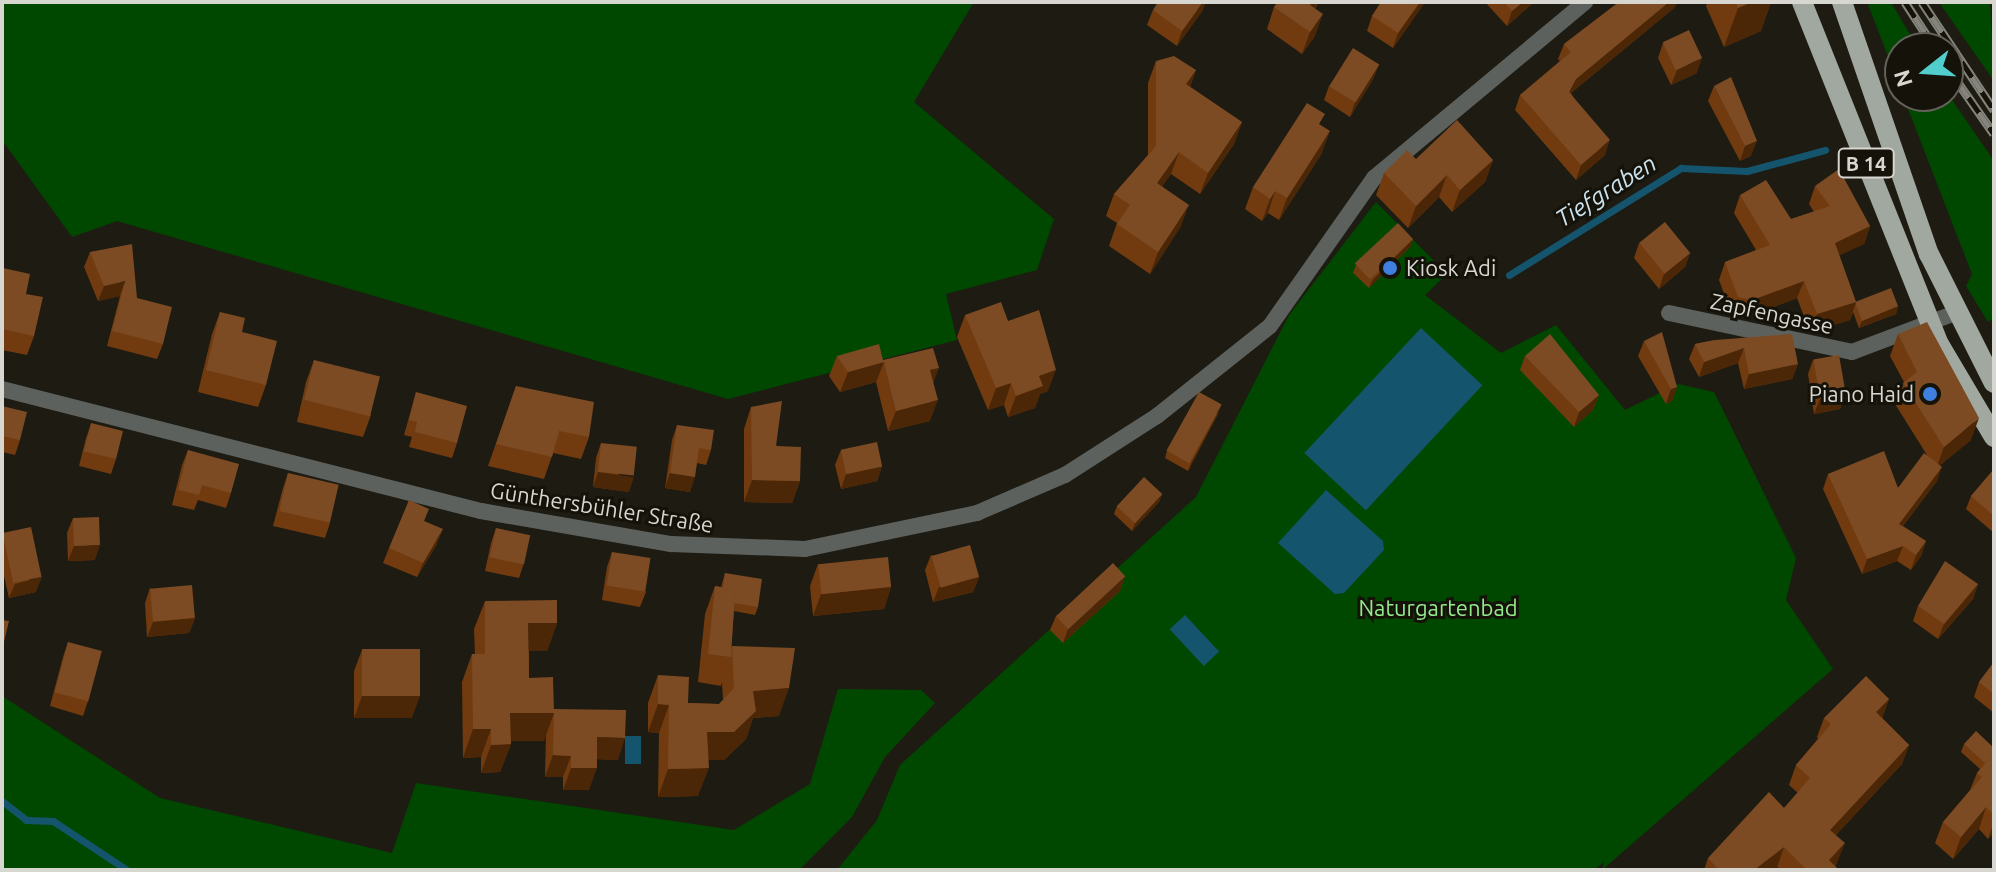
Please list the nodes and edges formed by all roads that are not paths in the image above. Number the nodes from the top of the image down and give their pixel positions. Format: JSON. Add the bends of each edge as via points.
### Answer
{"nodes":[{"id":1,"x":1585,"y":2,"type":"edge"},
{"id":2,"x":1802,"y":2,"type":"edge"},
{"id":3,"x":1842,"y":2,"type":"edge"},
{"id":4,"x":1902,"y":182,"type":"junction"},
{"id":5,"x":1877,"y":190,"type":"junction"},
{"id":6,"x":1669,"y":313,"type":"dead end"},
{"id":7,"x":1955,"y":313,"type":"junction"},
{"id":8,"x":1930,"y":323,"type":"junction"},
{"id":9,"x":1994,"y":383,"type":"edge"},
{"id":10,"x":2,"y":389,"type":"edge"},
{"id":11,"x":1994,"y":437,"type":"edge"}],
"edges":[{"from":1,"to":10,"type":"street","name":"Günthersbühler Straße","via":[[1374,178],[1270,326],[1144,425],[1065,475],[977,513],[805,549],[671,544],[481,511]]},
{"from":2,"to":5,"type":"main road","number":"B 14"},
{"from":3,"to":4,"type":"main road","number":"B 14"},
{"from":4,"to":5,"type":"main road","number":"B 14"},
{"from":4,"to":7,"type":"main road","number":"B 14"},
{"from":5,"to":8,"type":"main road","number":"B 14"},
{"from":6,"to":8,"type":"street","name":"Zapfengasse","via":[[1852,352]]},
{"from":7,"to":8,"type":"street","name":"Zapfengasse"},
{"from":7,"to":9,"type":"main road","number":"B 14"},
{"from":8,"to":11,"type":"main road","number":"B 14","via":[[1955,379]]}]}
